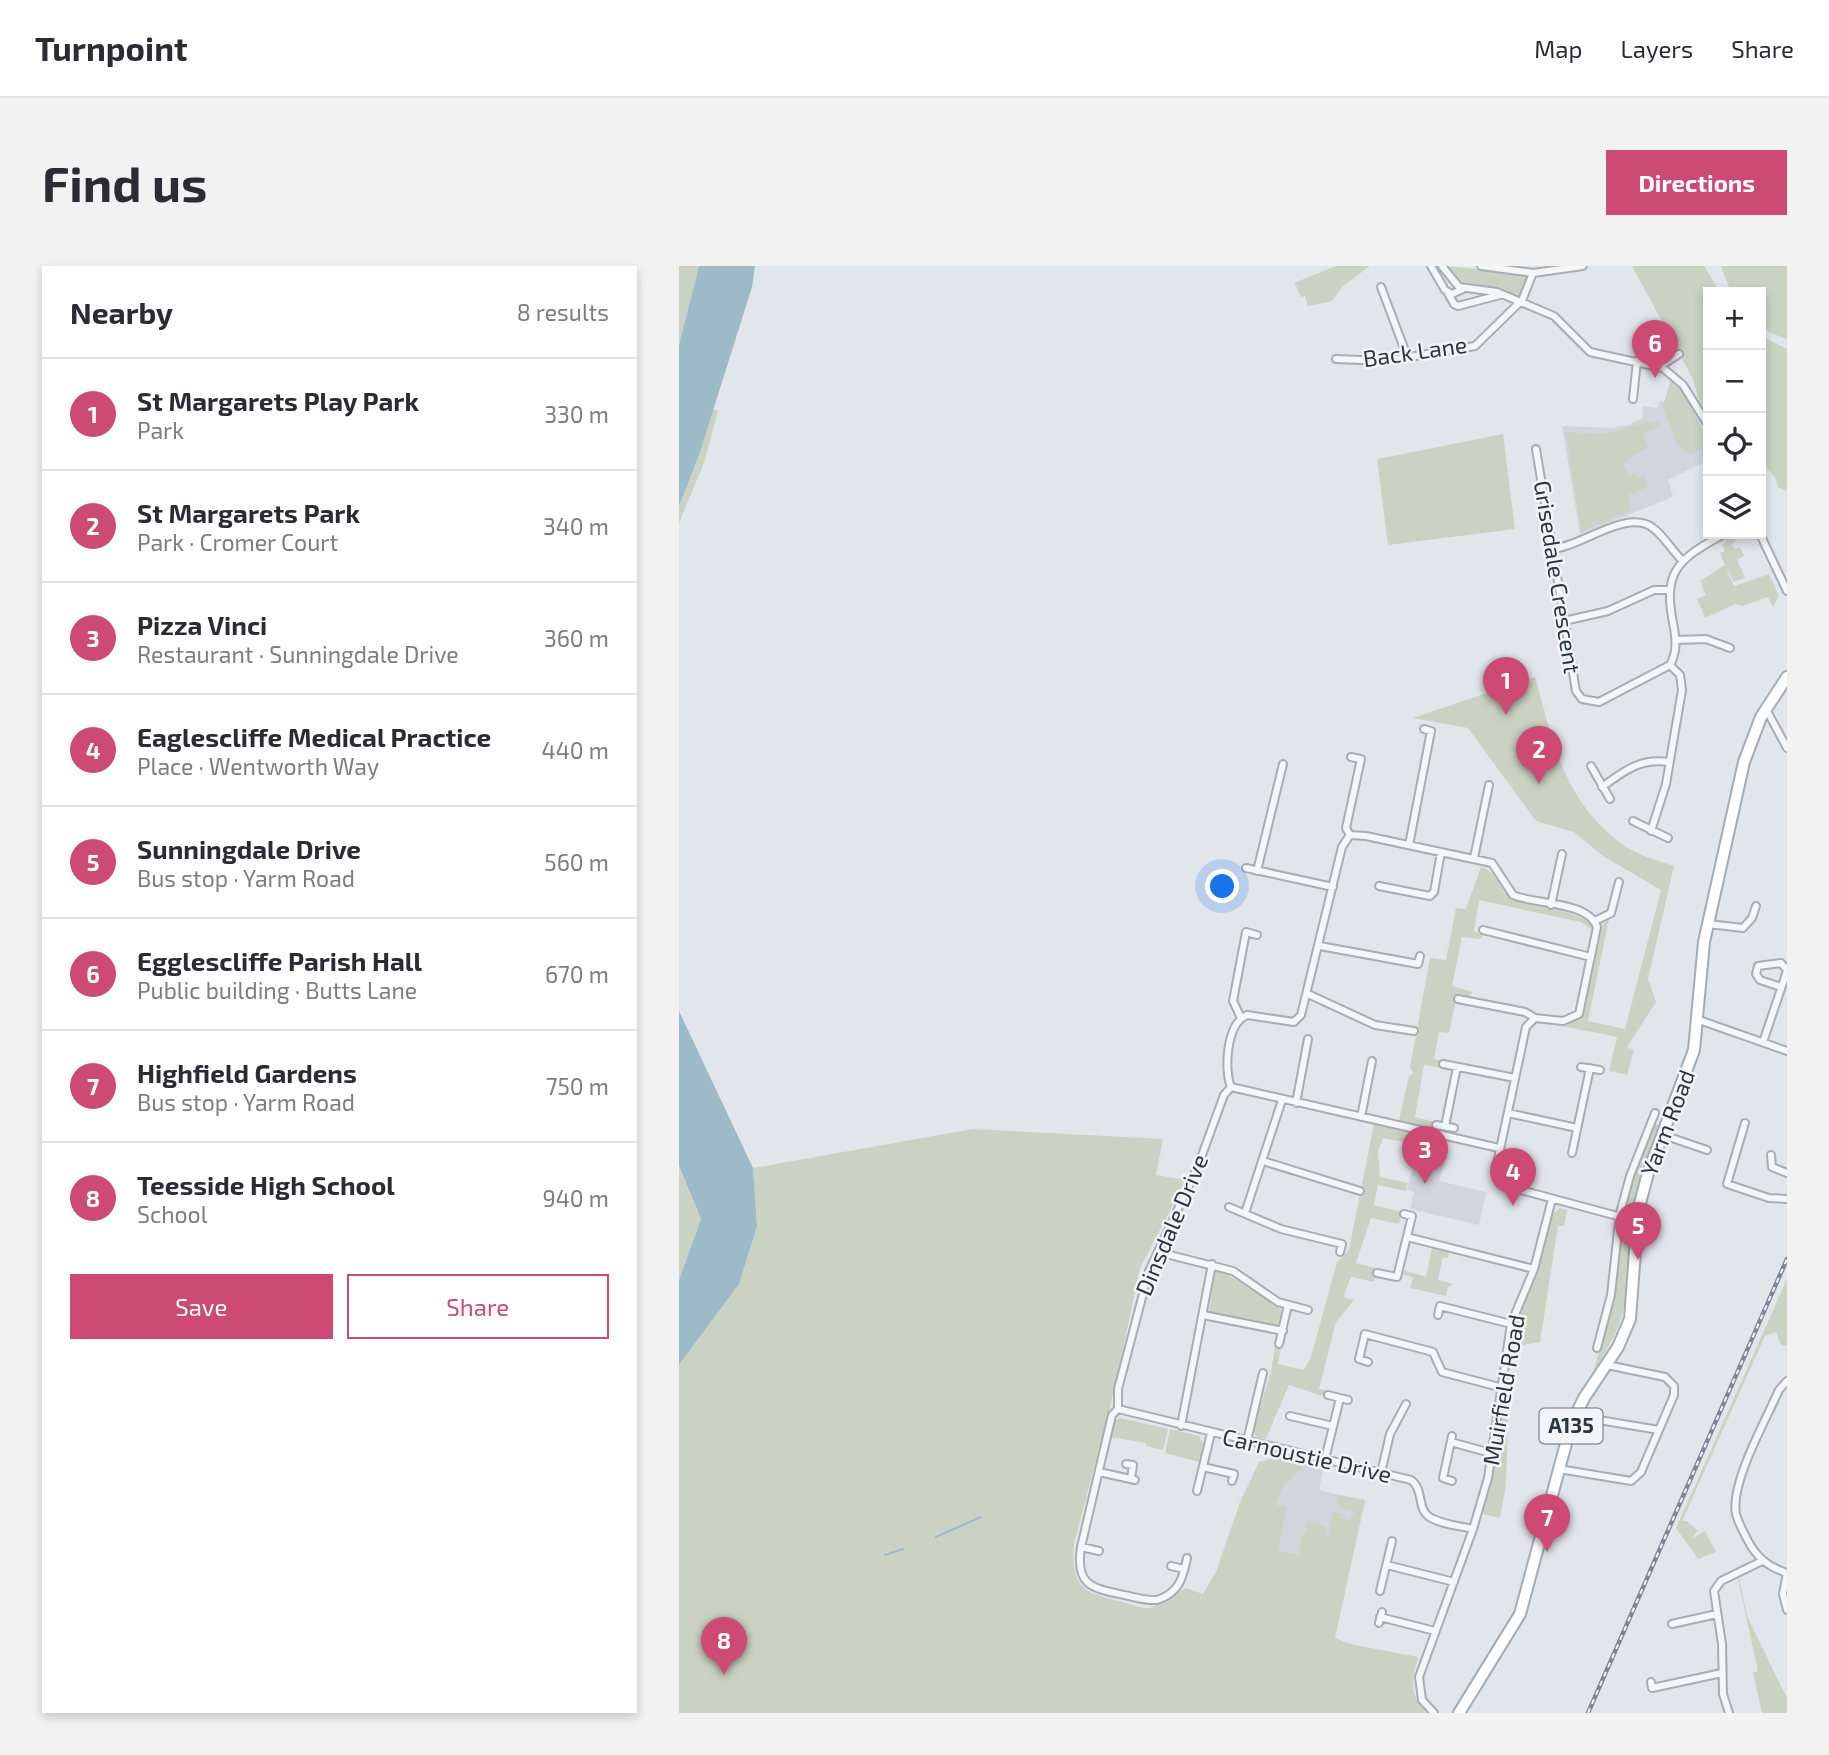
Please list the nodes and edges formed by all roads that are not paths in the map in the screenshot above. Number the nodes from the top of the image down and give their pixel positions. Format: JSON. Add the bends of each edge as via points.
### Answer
{"nodes":[{"id":1,"x":1431,"y":266,"type":"edge"},
{"id":2,"x":1442,"y":266,"type":"edge"},
{"id":3,"x":1481,"y":266,"type":"edge"},
{"id":4,"x":1583,"y":266,"type":"edge"},
{"id":5,"x":1533,"y":273,"type":"junction"},
{"id":6,"x":1381,"y":287,"type":"dead end"},
{"id":7,"x":1463,"y":289,"type":"junction"},
{"id":8,"x":1448,"y":293,"type":"junction"},
{"id":9,"x":1502,"y":295,"type":"junction"},
{"id":10,"x":1520,"y":303,"type":"junction"},
{"id":11,"x":1679,"y":354,"type":"dead end"},
{"id":12,"x":1408,"y":356,"type":"junction"},
{"id":13,"x":1336,"y":359,"type":"dead end"},
{"id":14,"x":1637,"y":361,"type":"junction"},
{"id":15,"x":1659,"y":367,"type":"junction"},
{"id":16,"x":1633,"y":399,"type":"dead end"},
{"id":17,"x":1703,"y":417,"type":"edge"},
{"id":18,"x":1536,"y":449,"type":"dead end"},
{"id":19,"x":1716,"y":539,"type":"edge"},
{"id":20,"x":1762,"y":539,"type":"edge"},
{"id":21,"x":1552,"y":549,"type":"junction"},
{"id":22,"x":1683,"y":561,"type":"junction"},
{"id":23,"x":1668,"y":590,"type":"junction"},
{"id":24,"x":1787,"y":591,"type":"edge"},
{"id":25,"x":1564,"y":621,"type":"junction"},
{"id":26,"x":1676,"y":640,"type":"junction"},
{"id":27,"x":1730,"y":648,"type":"dead end"},
{"id":28,"x":1670,"y":665,"type":"junction"},
{"id":29,"x":1786,"y":680,"type":"edge"},
{"id":30,"x":1766,"y":709,"type":"junction"},
{"id":31,"x":1424,"y":729,"type":"dead end"},
{"id":32,"x":1787,"y":748,"type":"edge"},
{"id":33,"x":1351,"y":757,"type":"dead end"},
{"id":34,"x":1668,"y":762,"type":"junction"},
{"id":35,"x":1591,"y":766,"type":"dead end"},
{"id":36,"x":1284,"y":769,"type":"dead end"},
{"id":37,"x":1489,"y":785,"type":"dead end"},
{"id":38,"x":1602,"y":787,"type":"junction"},
{"id":39,"x":1610,"y":799,"type":"dead end"},
{"id":40,"x":1633,"y":821,"type":"dead end"},
{"id":41,"x":1651,"y":831,"type":"junction"},
{"id":42,"x":1350,"y":835,"type":"junction"},
{"id":43,"x":1668,"y":838,"type":"dead end"},
{"id":44,"x":1409,"y":845,"type":"junction"},
{"id":45,"x":1441,"y":852,"type":"junction"},
{"id":46,"x":1561,"y":854,"type":"dead end"},
{"id":47,"x":1474,"y":858,"type":"junction"},
{"id":48,"x":1246,"y":868,"type":"dead end"},
{"id":49,"x":1257,"y":871,"type":"junction"},
{"id":50,"x":1620,"y":882,"type":"dead end"},
{"id":51,"x":1379,"y":886,"type":"dead end"},
{"id":52,"x":1333,"y":887,"type":"junction"},
{"id":53,"x":1551,"y":905,"type":"junction"},
{"id":54,"x":1756,"y":906,"type":"dead end"},
{"id":55,"x":1595,"y":921,"type":"junction"},
{"id":56,"x":1708,"y":924,"type":"junction"},
{"id":57,"x":1483,"y":930,"type":"dead end"},
{"id":58,"x":1257,"y":934,"type":"dead end"},
{"id":59,"x":1320,"y":946,"type":"junction"},
{"id":60,"x":1420,"y":956,"type":"dead end"},
{"id":61,"x":1591,"y":957,"type":"junction"},
{"id":62,"x":1781,"y":987,"type":"junction"},
{"id":63,"x":1308,"y":994,"type":"junction"},
{"id":64,"x":1458,"y":999,"type":"dead end"},
{"id":65,"x":1241,"y":1018,"type":"junction"},
{"id":66,"x":1533,"y":1019,"type":"junction"},
{"id":67,"x":1699,"y":1020,"type":"junction"},
{"id":68,"x":1414,"y":1031,"type":"dead end"},
{"id":69,"x":1308,"y":1039,"type":"dead end"},
{"id":70,"x":1763,"y":1042,"type":"junction"},
{"id":71,"x":1787,"y":1051,"type":"edge"},
{"id":72,"x":1372,"y":1061,"type":"dead end"},
{"id":73,"x":1443,"y":1064,"type":"dead end"},
{"id":74,"x":1457,"y":1066,"type":"junction"},
{"id":75,"x":1581,"y":1067,"type":"dead end"},
{"id":76,"x":1590,"y":1068,"type":"junction"},
{"id":77,"x":1599,"y":1070,"type":"dead end"},
{"id":78,"x":1515,"y":1078,"type":"junction"},
{"id":79,"x":1231,"y":1087,"type":"junction"},
{"id":80,"x":1282,"y":1100,"type":"junction"},
{"id":81,"x":1296,"y":1103,"type":"junction"},
{"id":82,"x":1508,"y":1113,"type":"junction"},
{"id":83,"x":1361,"y":1117,"type":"junction"},
{"id":84,"x":1655,"y":1118,"type":"dead end"},
{"id":85,"x":1745,"y":1123,"type":"dead end"},
{"id":86,"x":1436,"y":1125,"type":"dead end"},
{"id":87,"x":1445,"y":1126,"type":"junction"},
{"id":88,"x":1454,"y":1128,"type":"dead end"},
{"id":89,"x":1577,"y":1128,"type":"junction"},
{"id":90,"x":1663,"y":1135,"type":"junction"},
{"id":91,"x":1499,"y":1148,"type":"junction"},
{"id":92,"x":1707,"y":1150,"type":"dead end"},
{"id":93,"x":1572,"y":1153,"type":"dead end"},
{"id":94,"x":1772,"y":1155,"type":"dead end"},
{"id":95,"x":1263,"y":1161,"type":"junction"},
{"id":96,"x":1787,"y":1173,"type":"edge"},
{"id":97,"x":1360,"y":1191,"type":"dead end"},
{"id":98,"x":1552,"y":1199,"type":"junction"},
{"id":99,"x":1787,"y":1199,"type":"edge"},
{"id":100,"x":1229,"y":1207,"type":"dead end"},
{"id":101,"x":1245,"y":1213,"type":"junction"},
{"id":102,"x":1404,"y":1214,"type":"dead end"},
{"id":103,"x":1619,"y":1217,"type":"junction"},
{"id":104,"x":1636,"y":1221,"type":"junction"},
{"id":105,"x":1407,"y":1237,"type":"junction"},
{"id":106,"x":1158,"y":1252,"type":"junction"},
{"id":107,"x":1340,"y":1252,"type":"dead end"},
{"id":108,"x":1212,"y":1264,"type":"junction"},
{"id":109,"x":1534,"y":1269,"type":"junction"},
{"id":110,"x":1377,"y":1273,"type":"dead end"},
{"id":111,"x":1442,"y":1297,"type":"dead end"},
{"id":112,"x":1288,"y":1306,"type":"junction"},
{"id":113,"x":1440,"y":1306,"type":"junction"},
{"id":114,"x":1308,"y":1310,"type":"dead end"},
{"id":115,"x":1203,"y":1315,"type":"junction"},
{"id":116,"x":1438,"y":1315,"type":"dead end"},
{"id":117,"x":1511,"y":1324,"type":"junction"},
{"id":118,"x":1283,"y":1331,"type":"junction"},
{"id":119,"x":1279,"y":1344,"type":"dead end"},
{"id":120,"x":1597,"y":1348,"type":"dead end"},
{"id":121,"x":1368,"y":1362,"type":"dead end"},
{"id":122,"x":1607,"y":1365,"type":"junction"},
{"id":123,"x":1439,"y":1369,"type":"junction"},
{"id":124,"x":1262,"y":1373,"type":"dead end"},
{"id":125,"x":1436,"y":1378,"type":"dead end"},
{"id":126,"x":1787,"y":1381,"type":"edge"},
{"id":127,"x":1503,"y":1388,"type":"junction"},
{"id":128,"x":1328,"y":1395,"type":"dead end"},
{"id":129,"x":1340,"y":1398,"type":"junction"},
{"id":130,"x":1348,"y":1400,"type":"dead end"},
{"id":131,"x":1407,"y":1404,"type":"dead end"},
{"id":132,"x":1118,"y":1409,"type":"junction"},
{"id":133,"x":1290,"y":1416,"type":"dead end"},
{"id":134,"x":1599,"y":1420,"type":"dead end"},
{"id":135,"x":1181,"y":1426,"type":"junction"},
{"id":136,"x":1333,"y":1426,"type":"junction"},
{"id":137,"x":1659,"y":1430,"type":"junction"},
{"id":138,"x":1211,"y":1433,"type":"junction"},
{"id":139,"x":1247,"y":1441,"type":"junction"},
{"id":140,"x":1494,"y":1454,"type":"junction"},
{"id":141,"x":1325,"y":1459,"type":"junction"},
{"id":142,"x":1126,"y":1464,"type":"dead end"},
{"id":143,"x":1203,"y":1467,"type":"junction"},
{"id":144,"x":1559,"y":1469,"type":"junction"},
{"id":145,"x":1098,"y":1472,"type":"junction"},
{"id":146,"x":1381,"y":1473,"type":"junction"},
{"id":147,"x":1232,"y":1481,"type":"dead end"},
{"id":148,"x":1452,"y":1481,"type":"dead end"},
{"id":149,"x":1189,"y":1483,"type":"dead end"},
{"id":150,"x":1473,"y":1529,"type":"junction"},
{"id":151,"x":1392,"y":1541,"type":"dead end"},
{"id":152,"x":1081,"y":1547,"type":"junction"},
{"id":153,"x":1100,"y":1551,"type":"dead end"},
{"id":154,"x":1187,"y":1558,"type":"dead end"},
{"id":155,"x":1762,"y":1561,"type":"junction"},
{"id":156,"x":1387,"y":1565,"type":"junction"},
{"id":157,"x":1171,"y":1566,"type":"dead end"},
{"id":158,"x":1184,"y":1569,"type":"junction"},
{"id":159,"x":1787,"y":1573,"type":"edge"},
{"id":160,"x":1454,"y":1582,"type":"junction"},
{"id":161,"x":1381,"y":1591,"type":"dead end"},
{"id":162,"x":1787,"y":1610,"type":"edge"},
{"id":163,"x":1717,"y":1614,"type":"junction"},
{"id":164,"x":1380,"y":1618,"type":"dead end"},
{"id":165,"x":1672,"y":1624,"type":"dead end"},
{"id":166,"x":1436,"y":1631,"type":"junction"},
{"id":167,"x":1722,"y":1673,"type":"junction"},
{"id":168,"x":1649,"y":1687,"type":"dead end"},
{"id":169,"x":1434,"y":1713,"type":"edge"},
{"id":170,"x":1459,"y":1713,"type":"edge"},
{"id":171,"x":1729,"y":1713,"type":"edge"}],
"edges":[{"from":1,"to":8,"type":"street"},
{"from":2,"to":7,"type":"street"},
{"from":3,"to":5,"type":"street"},
{"from":4,"to":5,"type":"street"},
{"from":5,"to":10,"type":"street"},
{"from":6,"to":12,"type":"street"},
{"from":7,"to":8,"type":"street"},
{"from":7,"to":9,"type":"street"},
{"from":8,"to":9,"type":"street","via":[[1456,305]]},
{"from":9,"to":10,"type":"street"},
{"from":10,"to":12,"type":"street","name":"Back Lane","via":[[1475,346]]},
{"from":10,"to":14,"type":"street","via":[[1562,321],[1590,352]]},
{"from":11,"to":15,"type":"street"},
{"from":12,"to":13,"type":"street","name":"Back Lane","via":[[1385,361]]},
{"from":14,"to":15,"type":"street"},
{"from":14,"to":16,"type":"street"},
{"from":15,"to":17,"type":"street","via":[[1683,385]]},
{"from":18,"to":21,"type":"street","name":"Grisedale Crescent"},
{"from":19,"to":22,"type":"street"},
{"from":20,"to":24,"type":"street"},
{"from":21,"to":22,"type":"street","via":[[1570,547],[1613,526],[1640,523],[1654,529]]},
{"from":21,"to":25,"type":"street","name":"Grisedale Crescent"},
{"from":22,"to":23,"type":"street"},
{"from":23,"to":25,"type":"street","via":[[1654,590],[1608,611]]},
{"from":23,"to":26,"type":"street"},
{"from":25,"to":28,"type":"street","name":"Grisedale Crescent","via":[[1576,691],[1582,699],[1599,702]]},
{"from":26,"to":27,"type":"street","via":[[1701,638]]},
{"from":26,"to":28,"type":"street"},
{"from":28,"to":34,"type":"street","via":[[1682,686]]},
{"from":29,"to":30,"type":"main road","name":"Yarm Road","number":"A135"},
{"from":30,"to":32,"type":"street"},
{"from":30,"to":56,"type":"main road","name":"Yarm Road","number":"A135","via":[[1746,754]]},
{"from":31,"to":44,"type":"street","via":[[1431,731]]},
{"from":33,"to":42,"type":"street","via":[[1361,759],[1346,828]]},
{"from":34,"to":38,"type":"street","via":[[1643,761]]},
{"from":34,"to":41,"type":"street"},
{"from":35,"to":38,"type":"street"},
{"from":36,"to":49,"type":"street"},
{"from":37,"to":47,"type":"street"},
{"from":38,"to":39,"type":"street"},
{"from":40,"to":41,"type":"street"},
{"from":41,"to":43,"type":"street"},
{"from":42,"to":44,"type":"street"},
{"from":42,"to":52,"type":"street","via":[[1342,847]]},
{"from":44,"to":45,"type":"street"},
{"from":45,"to":47,"type":"street"},
{"from":45,"to":51,"type":"street","via":[[1434,896]]},
{"from":46,"to":53,"type":"street"},
{"from":47,"to":53,"type":"street","via":[[1498,868],[1513,895]]},
{"from":48,"to":49,"type":"street"},
{"from":49,"to":52,"type":"street"},
{"from":50,"to":55,"type":"street","via":[[1611,913]]},
{"from":52,"to":59,"type":"street"},
{"from":53,"to":55,"type":"street","via":[[1585,911]]},
{"from":54,"to":56,"type":"street","via":[[1742,928]]},
{"from":55,"to":61,"type":"street"},
{"from":56,"to":67,"type":"main road","name":"Yarm Road","number":"A135"},
{"from":57,"to":61,"type":"street"},
{"from":58,"to":65,"type":"street","via":[[1246,932],[1233,1001]]},
{"from":59,"to":60,"type":"street","via":[[1418,964]]},
{"from":59,"to":63,"type":"street"},
{"from":61,"to":66,"type":"street","via":[[1579,1014],[1563,1021]]},
{"from":62,"to":62,"type":"street","via":[[1759,979],[1755,973],[1758,966],[1785,965]]},
{"from":62,"to":70,"type":"street"},
{"from":63,"to":65,"type":"street","via":[[1294,1022]]},
{"from":63,"to":68,"type":"street","via":[[1375,1025]]},
{"from":64,"to":66,"type":"street","via":[[1525,1012]]},
{"from":65,"to":79,"type":"street","via":[[1234,1029],[1226,1076]]},
{"from":66,"to":78,"type":"street","via":[[1526,1027]]},
{"from":67,"to":70,"type":"street"},
{"from":67,"to":90,"type":"main road","name":"Yarm Road","number":"A135","via":[[1690,1064]]},
{"from":69,"to":81,"type":"street"},
{"from":70,"to":71,"type":"street"},
{"from":72,"to":83,"type":"street"},
{"from":73,"to":74,"type":"street"},
{"from":74,"to":78,"type":"street"},
{"from":74,"to":87,"type":"street"},
{"from":75,"to":76,"type":"street"},
{"from":76,"to":77,"type":"street"},
{"from":76,"to":89,"type":"street"},
{"from":78,"to":82,"type":"street"},
{"from":79,"to":80,"type":"street"},
{"from":79,"to":106,"type":"street","name":"Dinsdale Drive"},
{"from":80,"to":81,"type":"street"},
{"from":80,"to":95,"type":"street"},
{"from":81,"to":83,"type":"street"},
{"from":82,"to":89,"type":"street"},
{"from":82,"to":91,"type":"street"},
{"from":83,"to":91,"type":"street"},
{"from":84,"to":103,"type":"street","via":[[1630,1176]]},
{"from":85,"to":99,"type":"street","via":[[1727,1184]]},
{"from":86,"to":87,"type":"street"},
{"from":87,"to":88,"type":"street"},
{"from":89,"to":93,"type":"street"},
{"from":90,"to":92,"type":"street"},
{"from":90,"to":104,"type":"main road","name":"Yarm Road","number":"A135"},
{"from":91,"to":98,"type":"street","via":[[1495,1171],[1500,1183]]},
{"from":94,"to":96,"type":"street","via":[[1772,1167]]},
{"from":95,"to":97,"type":"street","via":[[1352,1184]]},
{"from":95,"to":101,"type":"street"},
{"from":98,"to":103,"type":"street"},
{"from":98,"to":109,"type":"street","name":"Muirfield Road"},
{"from":100,"to":101,"type":"street"},
{"from":101,"to":107,"type":"street","via":[[1305,1237],[1342,1244]]},
{"from":102,"to":105,"type":"street","via":[[1412,1216]]},
{"from":103,"to":104,"type":"street"},
{"from":103,"to":120,"type":"street","via":[[1611,1295]]},
{"from":104,"to":122,"type":"main road","name":"Yarm Road","number":"A135","via":[[1631,1315]]},
{"from":105,"to":109,"type":"street"},
{"from":105,"to":110,"type":"street","via":[[1397,1277]]},
{"from":106,"to":108,"type":"street"},
{"from":106,"to":132,"type":"street","name":"Dinsdale Drive","via":[[1139,1304],[1118,1389]]},
{"from":108,"to":112,"type":"street","via":[[1233,1271]]},
{"from":108,"to":115,"type":"street"},
{"from":109,"to":117,"type":"street","name":"Muirfield Road"},
{"from":111,"to":113,"type":"street"},
{"from":112,"to":114,"type":"street"},
{"from":112,"to":118,"type":"street"},
{"from":113,"to":116,"type":"street"},
{"from":113,"to":117,"type":"street"},
{"from":115,"to":118,"type":"street"},
{"from":115,"to":135,"type":"street"},
{"from":117,"to":127,"type":"street","name":"Muirfield Road"},
{"from":118,"to":119,"type":"street"},
{"from":121,"to":123,"type":"street","via":[[1359,1359],[1364,1334],[1433,1352]]},
{"from":122,"to":137,"type":"street","via":[[1671,1381],[1674,1395]]},
{"from":122,"to":144,"type":"main road","name":"Yarm Road","number":"A135","via":[[1576,1413]]},
{"from":123,"to":125,"type":"street"},
{"from":123,"to":127,"type":"street"},
{"from":124,"to":139,"type":"street"},
{"from":126,"to":155,"type":"street","via":[[1779,1390],[1737,1491],[1736,1514]]},
{"from":127,"to":140,"type":"street","name":"Muirfield Road"},
{"from":128,"to":129,"type":"street"},
{"from":129,"to":130,"type":"street"},
{"from":129,"to":136,"type":"street"},
{"from":131,"to":146,"type":"street","via":[[1391,1434]]},
{"from":132,"to":135,"type":"street","name":"Carnoustie Drive"},
{"from":132,"to":145,"type":"street","name":"Dinsdale Drive","via":[[1112,1415]]},
{"from":133,"to":136,"type":"street"},
{"from":134,"to":137,"type":"street"},
{"from":135,"to":138,"type":"street","name":"Carnoustie Drive"},
{"from":136,"to":141,"type":"street"},
{"from":137,"to":144,"type":"street","via":[[1641,1472],[1631,1481]]},
{"from":138,"to":139,"type":"street","name":"Carnoustie Drive"},
{"from":138,"to":143,"type":"street"},
{"from":139,"to":141,"type":"street","name":"Carnoustie Drive"},
{"from":140,"to":148,"type":"street","via":[[1451,1439],[1443,1478]]},
{"from":140,"to":150,"type":"street","name":"Muirfield Road"},
{"from":141,"to":146,"type":"street","name":"Carnoustie Drive"},
{"from":142,"to":145,"type":"street","via":[[1133,1465],[1133,1479]]},
{"from":143,"to":147,"type":"street","via":[[1234,1474]]},
{"from":143,"to":149,"type":"street","via":[[1198,1488]]},
{"from":144,"to":170,"type":"main road","name":"Yarm Road","number":"A135","via":[[1519,1618]]},
{"from":145,"to":152,"type":"street","name":"Dinsdale Drive"},
{"from":146,"to":150,"type":"street","name":"Carnoustie Drive","via":[[1415,1483],[1431,1517]]},
{"from":150,"to":160,"type":"street","name":"Muirfield Road"},
{"from":151,"to":156,"type":"street"},
{"from":152,"to":153,"type":"street"},
{"from":152,"to":158,"type":"street","via":[[1083,1577],[1092,1587],[1105,1591],[1157,1600],[1176,1590]]},
{"from":154,"to":158,"type":"street"},
{"from":155,"to":159,"type":"street"},
{"from":155,"to":163,"type":"street","via":[[1717,1584]]},
{"from":156,"to":160,"type":"street"},
{"from":156,"to":161,"type":"street"},
{"from":157,"to":158,"type":"street"},
{"from":159,"to":162,"type":"street","via":[[1783,1594]]},
{"from":160,"to":166,"type":"street","name":"Muirfield Road"},
{"from":163,"to":165,"type":"street"},
{"from":163,"to":167,"type":"street"},
{"from":164,"to":166,"type":"street"},
{"from":166,"to":169,"type":"street","name":"Muirfield Road","via":[[1418,1684],[1422,1700]]},
{"from":167,"to":168,"type":"street"},
{"from":167,"to":171,"type":"street"}]}
